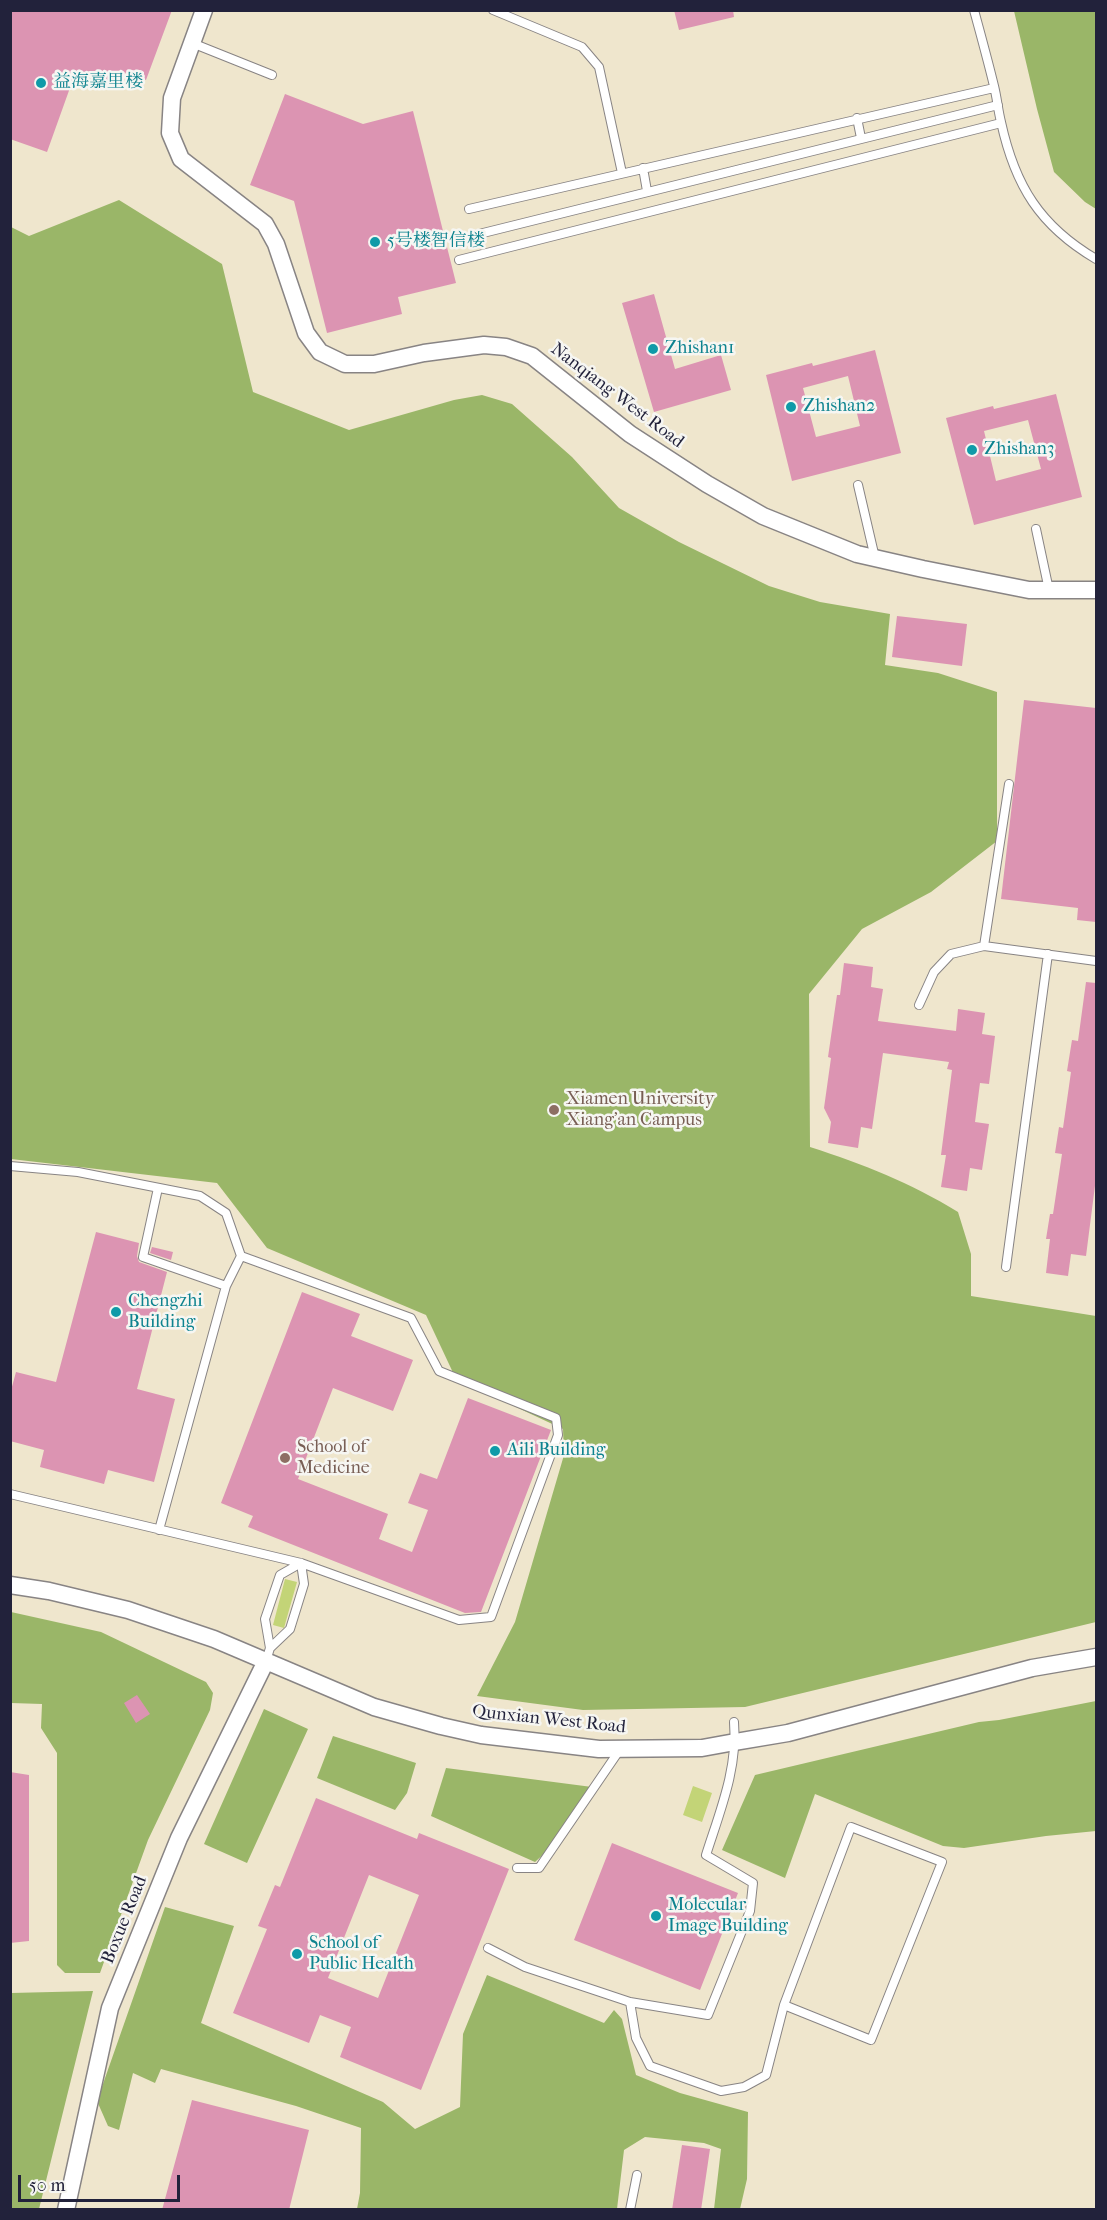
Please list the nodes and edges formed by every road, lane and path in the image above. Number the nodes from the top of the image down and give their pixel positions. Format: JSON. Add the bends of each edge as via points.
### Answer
{"nodes":[{"id":1,"x":204,"y":10,"type":"edge"},
{"id":2,"x":493,"y":10,"type":"edge"},
{"id":3,"x":974,"y":10,"type":"edge"},
{"id":4,"x":192,"y":43,"type":"junction"},
{"id":5,"x":272,"y":75,"type":"dead end"},
{"id":6,"x":994,"y":88,"type":"junction"},
{"id":7,"x":998,"y":105,"type":"junction"},
{"id":8,"x":856,"y":118,"type":"junction"},
{"id":9,"x":1001,"y":123,"type":"junction"},
{"id":10,"x":861,"y":138,"type":"junction"},
{"id":11,"x":643,"y":168,"type":"junction"},
{"id":12,"x":622,"y":173,"type":"junction"},
{"id":13,"x":647,"y":191,"type":"junction"},
{"id":14,"x":469,"y":209,"type":"dead end"},
{"id":15,"x":475,"y":235,"type":"dead end"},
{"id":16,"x":1096,"y":259,"type":"edge"},
{"id":17,"x":459,"y":260,"type":"dead end"},
{"id":18,"x":858,"y":485,"type":"dead end"},
{"id":19,"x":1036,"y":530,"type":"dead end"},
{"id":20,"x":875,"y":558,"type":"junction"},
{"id":21,"x":1049,"y":590,"type":"junction"},
{"id":22,"x":1096,"y":590,"type":"edge"},
{"id":23,"x":1009,"y":784,"type":"dead end"},
{"id":24,"x":984,"y":946,"type":"junction"},
{"id":25,"x":1048,"y":954,"type":"junction"},
{"id":26,"x":1096,"y":960,"type":"edge"},
{"id":27,"x":919,"y":1005,"type":"dead end"},
{"id":28,"x":10,"y":1166,"type":"edge"},
{"id":29,"x":158,"y":1188,"type":"junction"},
{"id":30,"x":241,"y":1256,"type":"junction"},
{"id":31,"x":1006,"y":1267,"type":"dead end"},
{"id":32,"x":226,"y":1286,"type":"junction"},
{"id":33,"x":10,"y":1494,"type":"edge"},
{"id":34,"x":159,"y":1530,"type":"junction"},
{"id":35,"x":301,"y":1563,"type":"junction"},
{"id":36,"x":10,"y":1585,"type":"edge"},
{"id":37,"x":268,"y":1654,"type":"junction"},
{"id":38,"x":1096,"y":1658,"type":"edge"},
{"id":39,"x":734,"y":1722,"type":"dead end"},
{"id":40,"x":735,"y":1742,"type":"junction"},
{"id":41,"x":621,"y":1749,"type":"junction"},
{"id":42,"x":517,"y":1868,"type":"dead end"},
{"id":43,"x":488,"y":1948,"type":"dead end"},
{"id":44,"x":630,"y":2002,"type":"junction"},
{"id":45,"x":784,"y":2005,"type":"junction"},
{"id":46,"x":637,"y":2175,"type":"dead end"},
{"id":47,"x":66,"y":2210,"type":"edge"},
{"id":48,"x":630,"y":2210,"type":"edge"}],
"edges":[{"from":1,"to":4,"type":"street","name":"Nanqiang West Road"},
{"from":2,"to":12,"type":"lane","via":[[582,46],[599,67]]},
{"from":3,"to":6,"type":"lane"},
{"from":4,"to":5,"type":"lane"},
{"from":4,"to":20,"type":"street","name":"Nanqiang West Road","via":[[172,98],[170,134],[182,159],[266,224],[306,333],[320,352],[345,364],[374,364],[484,345],[532,356],[630,434],[706,484],[763,516]]},
{"from":6,"to":7,"type":"lane"},
{"from":6,"to":8,"type":"lane"},
{"from":7,"to":9,"type":"lane"},
{"from":7,"to":10,"type":"lane"},
{"from":8,"to":10,"type":"lane"},
{"from":8,"to":11,"type":"lane"},
{"from":9,"to":16,"type":"lane","via":[[1027,196],[1046,222]]},
{"from":9,"to":17,"type":"lane"},
{"from":10,"to":13,"type":"lane"},
{"from":11,"to":12,"type":"lane"},
{"from":11,"to":13,"type":"lane"},
{"from":12,"to":14,"type":"lane"},
{"from":13,"to":15,"type":"lane"},
{"from":18,"to":20,"type":"lane"},
{"from":19,"to":21,"type":"lane"},
{"from":20,"to":21,"type":"street","name":"Nanqiang West Road","via":[[1029,590]]},
{"from":21,"to":22,"type":"street","name":"Nanqiang West Road"},
{"from":23,"to":24,"type":"lane"},
{"from":24,"to":25,"type":"lane"},
{"from":24,"to":27,"type":"lane","via":[[951,954],[934,972]]},
{"from":25,"to":26,"type":"lane"},
{"from":25,"to":31,"type":"lane"},
{"from":28,"to":29,"type":"lane","via":[[78,1172]]},
{"from":29,"to":30,"type":"lane","via":[[200,1196],[226,1214]]},
{"from":29,"to":32,"type":"lane","via":[[143,1257]]},
{"from":30,"to":32,"type":"lane"},
{"from":30,"to":35,"type":"lane","via":[[411,1318],[439,1371],[556,1418],[558,1435],[491,1617],[459,1620]]},
{"from":32,"to":34,"type":"lane"},
{"from":33,"to":34,"type":"lane"},
{"from":34,"to":35,"type":"lane"},
{"from":35,"to":37,"type":"lane","via":[[304,1584],[290,1629]]},
{"from":35,"to":37,"type":"lane","via":[[280,1575],[265,1619]]},
{"from":36,"to":37,"type":"street","name":"Qunxian West Road","via":[[128,1610]]},
{"from":37,"to":41,"type":"street","name":"Qunxian West Road","via":[[374,1707],[441,1726],[481,1735]]},
{"from":37,"to":47,"type":"street","name":"Boxue Road","via":[[180,1838],[110,2008]]},
{"from":38,"to":40,"type":"street","name":"Qunxian West Road","via":[[1032,1668],[788,1733]]},
{"from":39,"to":40,"type":"lane"},
{"from":40,"to":41,"type":"street","name":"Qunxian West Road","via":[[702,1748]]},
{"from":40,"to":44,"type":"lane","via":[[729,1785],[706,1855],[753,1883],[750,1911],[708,2014]]},
{"from":41,"to":42,"type":"lane","via":[[539,1868]]},
{"from":43,"to":44,"type":"lane","via":[[525,1967]]},
{"from":44,"to":45,"type":"lane","via":[[636,2038],[650,2066],[721,2091],[766,2075]]},
{"from":45,"to":45,"type":"lane","via":[[871,2040],[942,1862],[851,1827]]},
{"from":46,"to":48,"type":"lane"}]}
